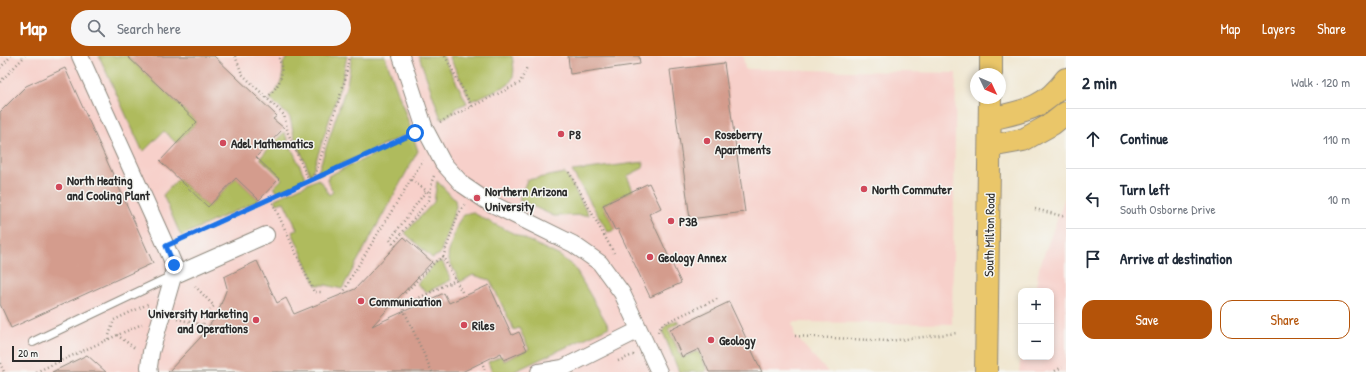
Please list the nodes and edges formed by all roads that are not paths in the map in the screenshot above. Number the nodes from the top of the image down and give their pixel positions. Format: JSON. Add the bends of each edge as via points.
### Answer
{"nodes":[{"id":1,"x":80,"y":56,"type":"edge"},
{"id":2,"x":401,"y":56,"type":"edge"},
{"id":3,"x":991,"y":56,"type":"edge"},
{"id":4,"x":991,"y":68,"type":"edge"},
{"id":5,"x":1066,"y":79,"type":"edge"},
{"id":6,"x":990,"y":108,"type":"edge"},
{"id":7,"x":1066,"y":112,"type":"edge"},
{"id":8,"x":990,"y":146,"type":"junction"},
{"id":9,"x":266,"y":235,"type":"dead end"},
{"id":10,"x":173,"y":276,"type":"junction"},
{"id":11,"x":639,"y":330,"type":"junction"},
{"id":12,"x":33,"y":342,"type":"dead end"},
{"id":13,"x":150,"y":372,"type":"edge"},
{"id":14,"x":539,"y":372,"type":"edge"},
{"id":15,"x":659,"y":372,"type":"edge"},
{"id":16,"x":986,"y":372,"type":"edge"}],
"edges":[{"from":1,"to":10,"type":"street","via":[[166,246],[174,265]]},
{"from":2,"to":11,"type":"street","via":[[425,129],[443,163],[463,185],[488,202],[573,244],[600,263],[622,293]]},
{"from":3,"to":4,"type":"main road"},
{"from":5,"to":6,"type":"main road","via":[[1050,98],[1026,111]]},
{"from":6,"to":8,"type":"main road","name":"South Milton Road"},
{"from":7,"to":8,"type":"main road","via":[[1052,124],[1023,140]]},
{"from":8,"to":16,"type":"main road","name":"South Milton Road"},
{"from":9,"to":10,"type":"street"},
{"from":10,"to":12,"type":"lane"},
{"from":10,"to":13,"type":"street","via":[[151,352]]},
{"from":11,"to":14,"type":"street","via":[[563,368]]},
{"from":11,"to":15,"type":"street"}]}
